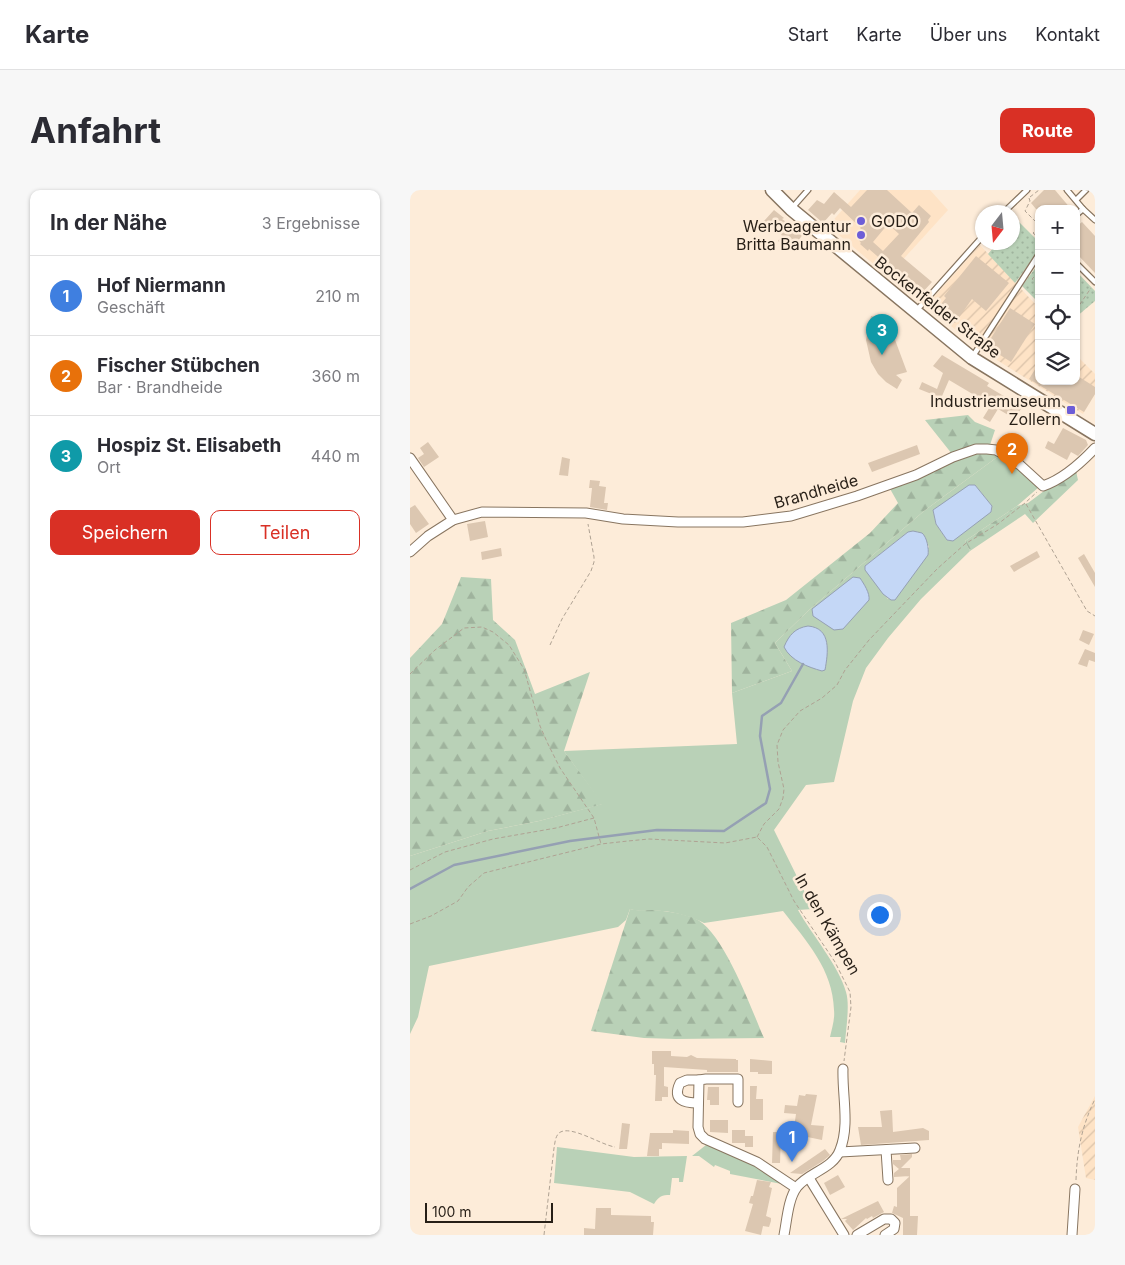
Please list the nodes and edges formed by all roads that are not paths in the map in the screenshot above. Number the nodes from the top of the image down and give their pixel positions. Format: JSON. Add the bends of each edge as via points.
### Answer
{"nodes":[{"id":1,"x":772,"y":190,"type":"edge"},
{"id":2,"x":808,"y":190,"type":"edge"},
{"id":3,"x":1068,"y":190,"type":"edge"},
{"id":4,"x":1086,"y":190,"type":"edge"},
{"id":5,"x":1026,"y":191,"type":"edge"},
{"id":6,"x":1076,"y":200,"type":"junction"},
{"id":7,"x":1011,"y":205,"type":"edge"},
{"id":8,"x":791,"y":209,"type":"junction"},
{"id":9,"x":1083,"y":209,"type":"junction"},
{"id":10,"x":1080,"y":212,"type":"edge"},
{"id":11,"x":1095,"y":220,"type":"edge"},
{"id":12,"x":975,"y":246,"type":"edge"},
{"id":13,"x":1035,"y":260,"type":"edge"},
{"id":14,"x":1080,"y":267,"type":"edge"},
{"id":15,"x":1095,"y":282,"type":"edge"},
{"id":16,"x":915,"y":312,"type":"junction"},
{"id":17,"x":972,"y":358,"type":"junction"},
{"id":18,"x":1095,"y":434,"type":"edge"},
{"id":19,"x":1095,"y":448,"type":"edge"},
{"id":20,"x":410,"y":458,"type":"edge"},
{"id":21,"x":453,"y":520,"type":"junction"},
{"id":22,"x":410,"y":552,"type":"edge"},
{"id":23,"x":843,"y":1070,"type":"road end"},
{"id":24,"x":698,"y":1080,"type":"junction"},
{"id":25,"x":738,"y":1102,"type":"dead end"},
{"id":26,"x":698,"y":1103,"type":"junction"},
{"id":27,"x":915,"y":1148,"type":"dead end"},
{"id":28,"x":886,"y":1150,"type":"junction"},
{"id":29,"x":840,"y":1152,"type":"junction"},
{"id":30,"x":809,"y":1178,"type":"junction"},
{"id":31,"x":888,"y":1180,"type":"dead end"},
{"id":32,"x":796,"y":1188,"type":"junction"},
{"id":33,"x":1075,"y":1189,"type":"road end"},
{"id":34,"x":784,"y":1235,"type":"edge"},
{"id":35,"x":844,"y":1235,"type":"edge"},
{"id":36,"x":857,"y":1235,"type":"edge"},
{"id":37,"x":885,"y":1235,"type":"edge"},
{"id":38,"x":1072,"y":1235,"type":"edge"}],
"edges":[{"from":1,"to":8,"type":"main road","name":"Bockenfelder Straße"},
{"from":2,"to":8,"type":"lane"},
{"from":3,"to":6,"type":"lane"},
{"from":4,"to":6,"type":"lane"},
{"from":5,"to":7,"type":"lane"},
{"from":6,"to":9,"type":"lane"},
{"from":8,"to":16,"type":"main road","name":"Bockenfelder Straße"},
{"from":9,"to":10,"type":"lane"},
{"from":9,"to":11,"type":"lane"},
{"from":12,"to":16,"type":"lane"},
{"from":13,"to":17,"type":"lane"},
{"from":14,"to":15,"type":"lane"},
{"from":16,"to":17,"type":"main road","name":"Bockenfelder Straße"},
{"from":17,"to":18,"type":"main road","name":"Bockenfelder Straße"},
{"from":19,"to":21,"type":"street","name":"Brandheide","via":[[1074,468],[1042,486],[1007,456],[996,450],[976,449],[857,496],[773,520],[678,522],[586,513],[491,511]]},
{"from":20,"to":21,"type":"street"},
{"from":21,"to":22,"type":"street","name":"Brandheide"},
{"from":23,"to":29,"type":"street","via":[[845,1127]]},
{"from":24,"to":25,"type":"street","via":[[738,1080]]},
{"from":24,"to":26,"type":"street"},
{"from":24,"to":26,"type":"street","via":[[680,1083],[677,1092],[686,1103]]},
{"from":26,"to":32,"type":"street","via":[[700,1134],[757,1162]]},
{"from":27,"to":28,"type":"street"},
{"from":28,"to":29,"type":"street"},
{"from":28,"to":31,"type":"street"},
{"from":29,"to":30,"type":"street","via":[[829,1165]]},
{"from":30,"to":32,"type":"street"},
{"from":30,"to":35,"type":"street"},
{"from":32,"to":34,"type":"street"},
{"from":33,"to":38,"type":"street"},
{"from":36,"to":37,"type":"street","via":[[884,1219],[891,1219],[895,1223],[894,1229]]}]}
